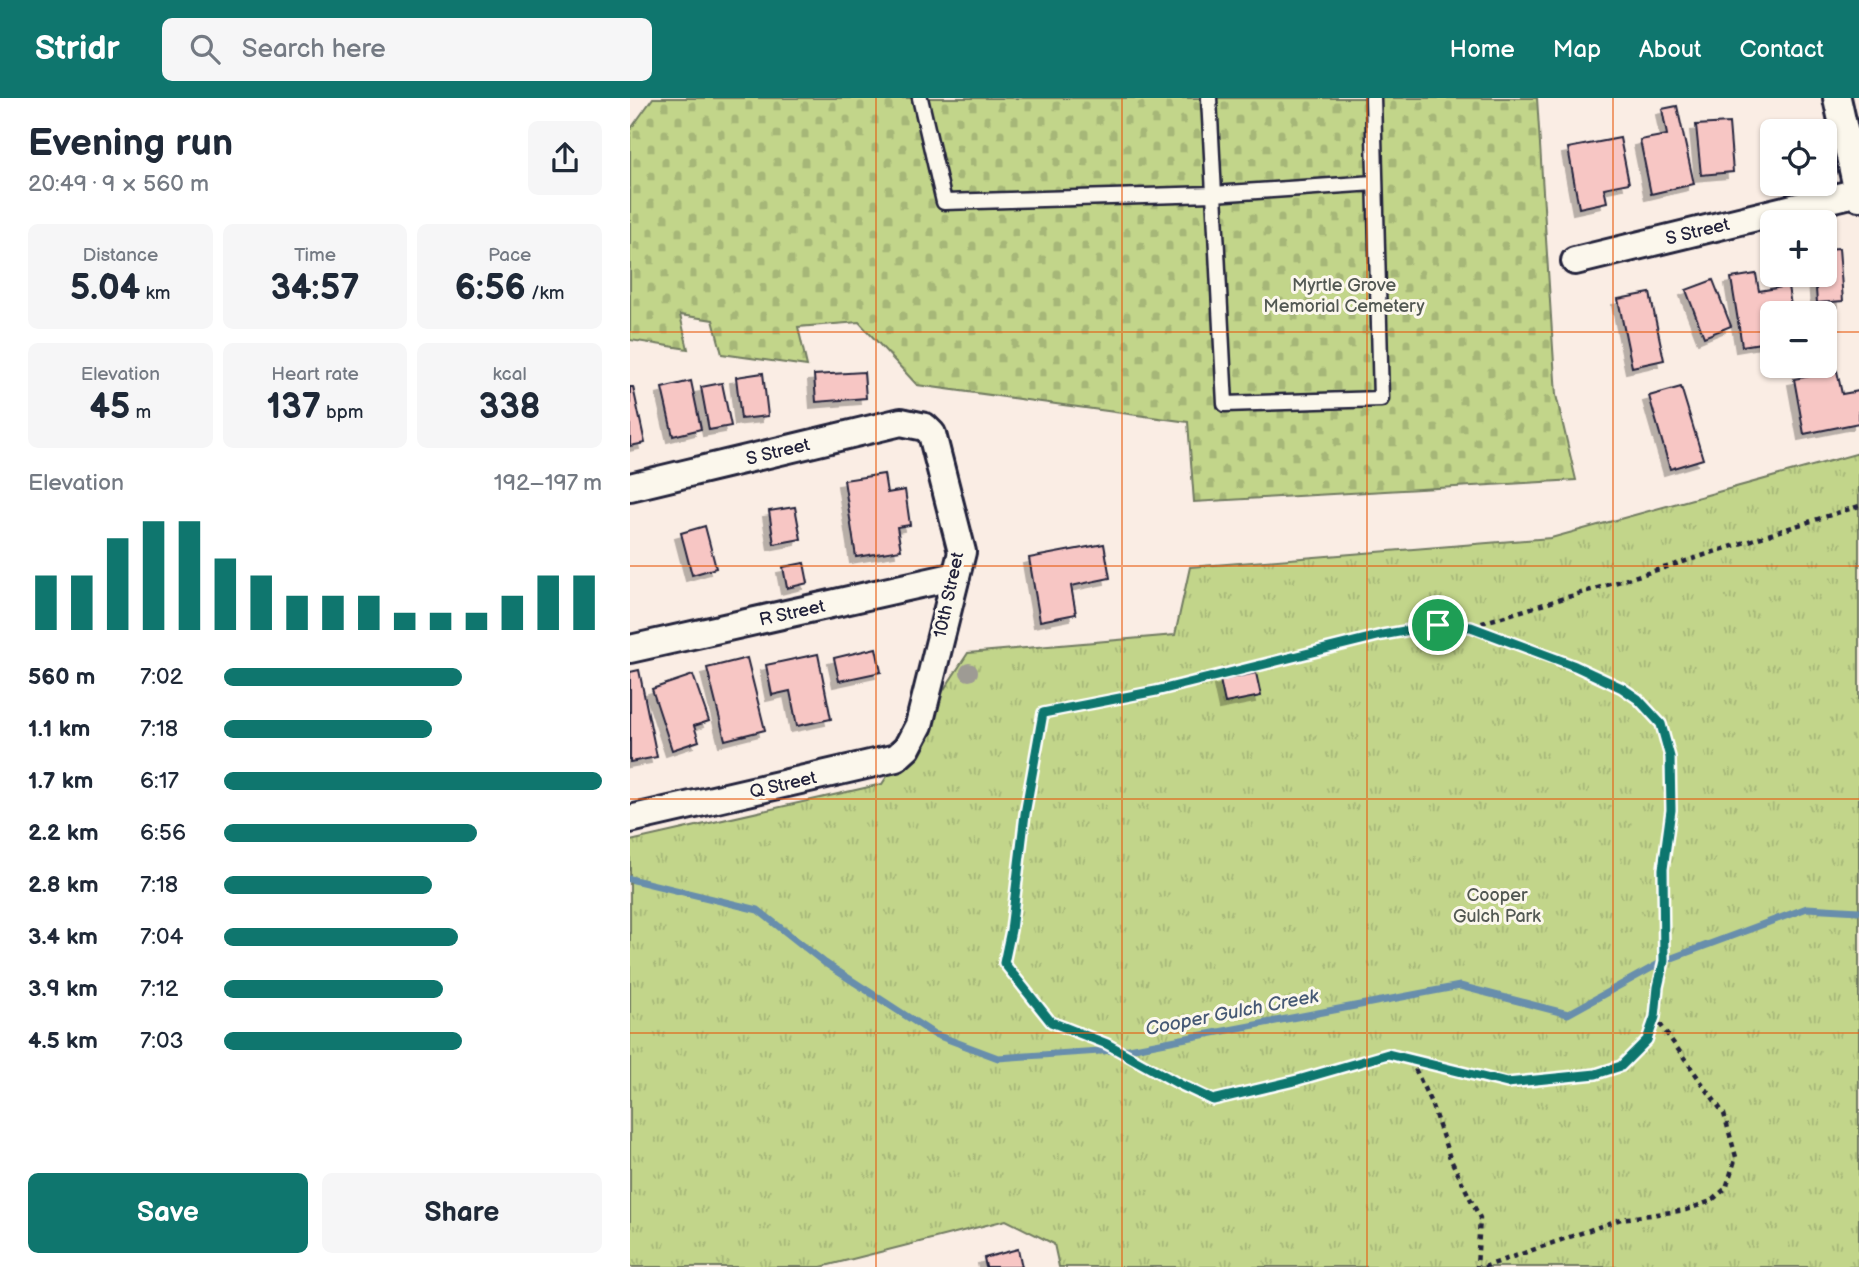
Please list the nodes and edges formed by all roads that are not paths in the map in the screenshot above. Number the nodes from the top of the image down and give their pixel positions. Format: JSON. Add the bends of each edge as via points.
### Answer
{"nodes":[{"id":1,"x":920,"y":98,"type":"edge"},
{"id":2,"x":1209,"y":98,"type":"edge"},
{"id":3,"x":1373,"y":98,"type":"edge"},
{"id":4,"x":1837,"y":98,"type":"edge"},
{"id":5,"x":1374,"y":183,"type":"junction"},
{"id":6,"x":1213,"y":194,"type":"junction"},
{"id":7,"x":1859,"y":194,"type":"edge"},
{"id":8,"x":1575,"y":261,"type":"dead end"},
{"id":9,"x":925,"y":427,"type":"joint"},
{"id":10,"x":630,"y":487,"type":"edge"},
{"id":11,"x":956,"y":576,"type":"junction"},
{"id":12,"x":630,"y":649,"type":"edge"},
{"id":13,"x":919,"y":726,"type":"joint"},
{"id":14,"x":630,"y":819,"type":"edge"}],
"edges":[{"from":1,"to":6,"type":"lane","via":[[944,202]]},
{"from":2,"to":6,"type":"lane"},
{"from":3,"to":5,"type":"lane"},
{"from":4,"to":7,"type":"street"},
{"from":5,"to":6,"type":"lane"},
{"from":5,"to":6,"type":"lane","via":[[1381,399],[1225,404]]},
{"from":7,"to":8,"type":"street","name":"S Street"},
{"from":9,"to":10,"type":"street","name":"S Street","via":[[901,422]]},
{"from":9,"to":11,"type":"street","name":"10th Street","via":[[935,443],[962,552]]},
{"from":11,"to":12,"type":"street","name":"R Street"},
{"from":11,"to":13,"type":"street","name":"10th Street"},
{"from":13,"to":14,"type":"street","name":"Q Street","via":[[896,758]]}]}
